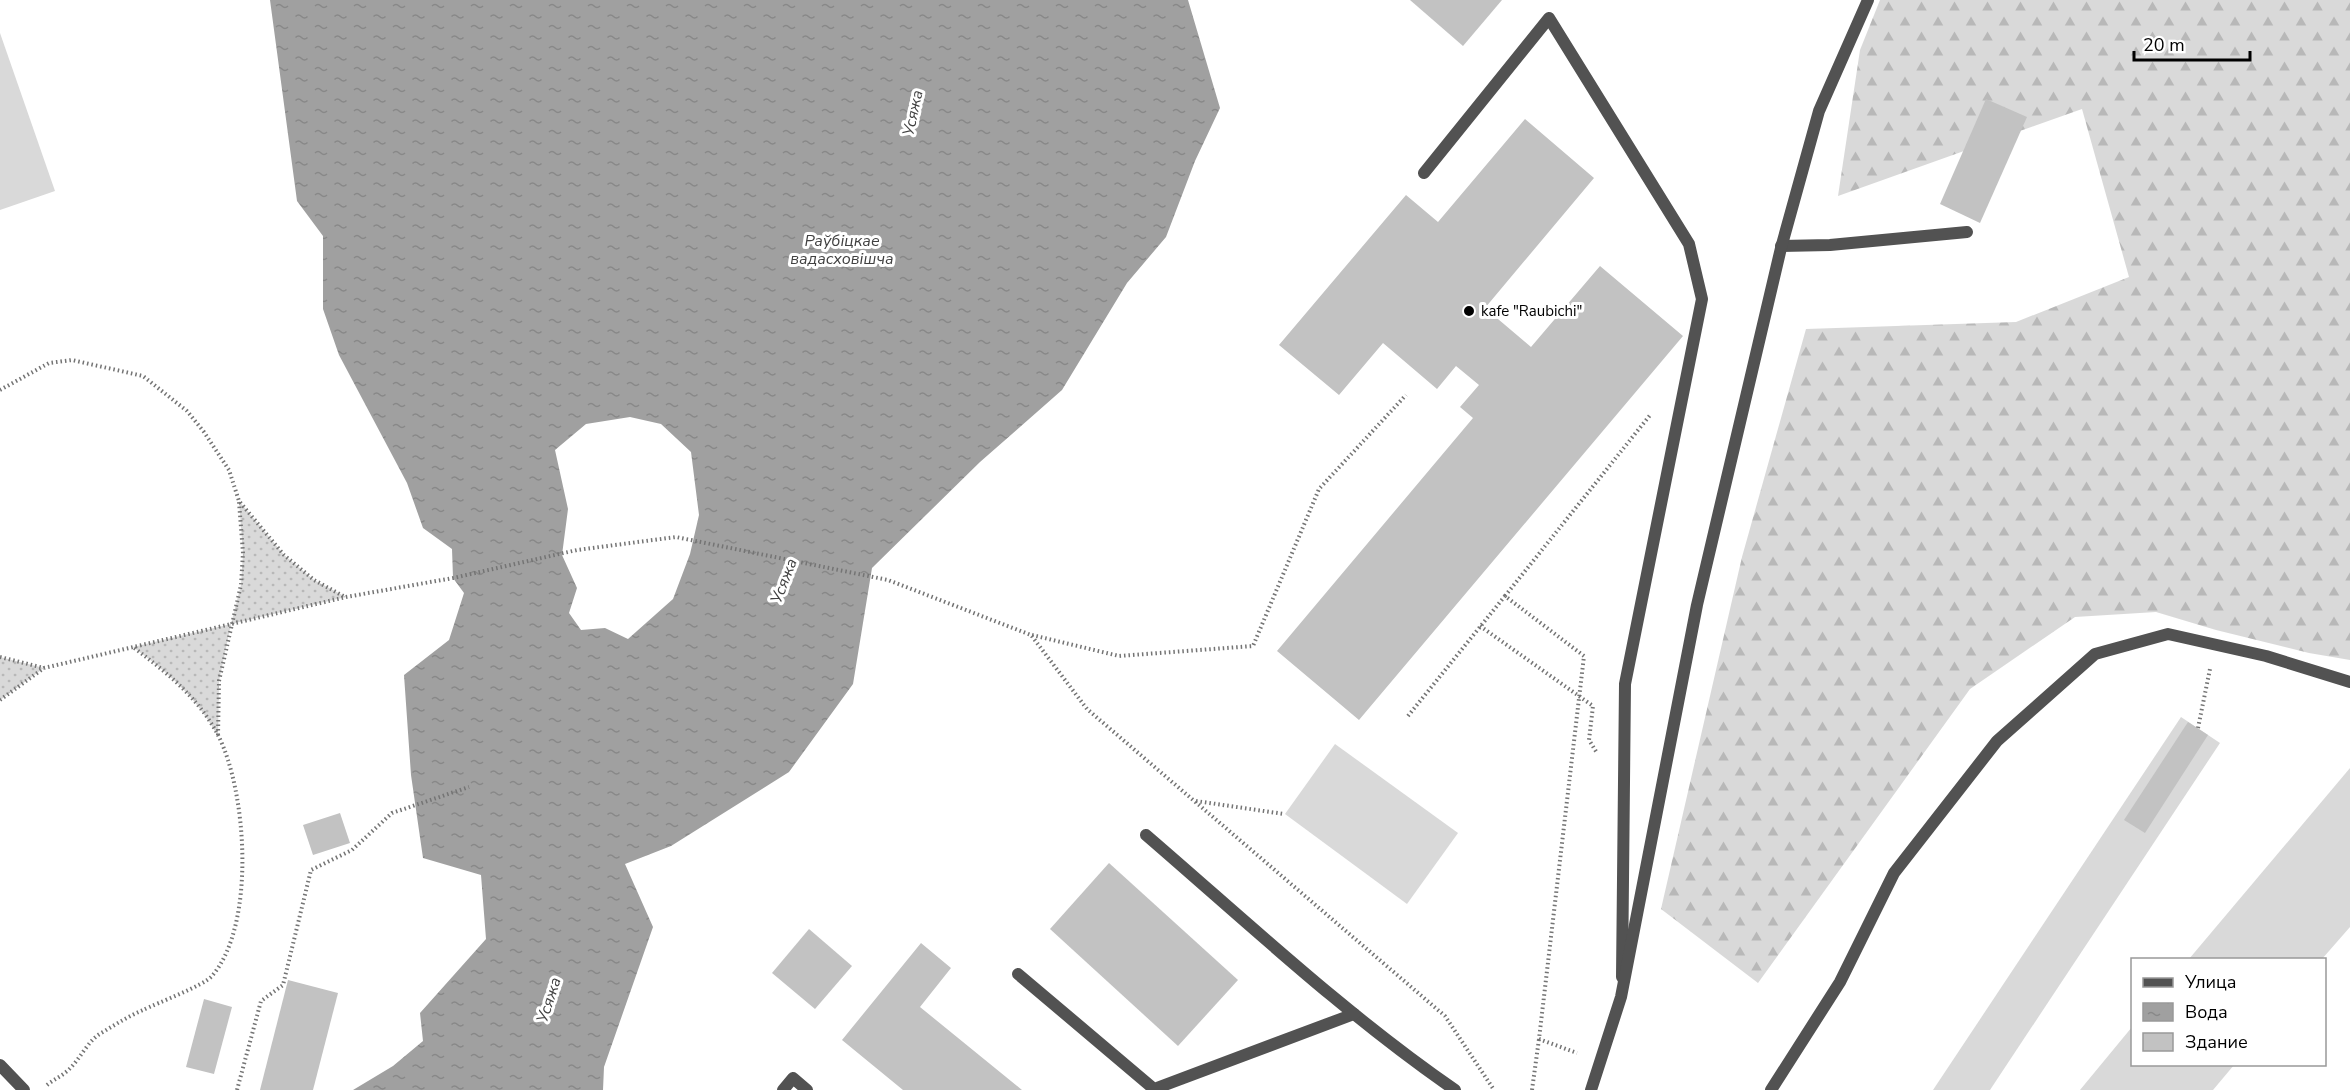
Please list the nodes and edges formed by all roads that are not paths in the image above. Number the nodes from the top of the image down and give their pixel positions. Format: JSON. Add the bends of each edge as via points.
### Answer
{"nodes":[{"id":1,"x":1868,"y":0,"type":"edge"},
{"id":2,"x":1424,"y":173,"type":"dead end"},
{"id":3,"x":1967,"y":232,"type":"dead end"},
{"id":4,"x":1781,"y":246,"type":"junction"},
{"id":5,"x":2350,"y":682,"type":"edge"},
{"id":6,"x":1146,"y":835,"type":"dead end"},
{"id":7,"x":1018,"y":974,"type":"dead end"},
{"id":8,"x":1621,"y":997,"type":"junction"},
{"id":9,"x":1354,"y":1014,"type":"junction"},
{"id":10,"x":0,"y":1065,"type":"edge"},
{"id":11,"x":24,"y":1090,"type":"edge"},
{"id":12,"x":783,"y":1090,"type":"edge"},
{"id":13,"x":807,"y":1090,"type":"edge"},
{"id":14,"x":1455,"y":1090,"type":"edge"},
{"id":15,"x":1591,"y":1090,"type":"edge"},
{"id":16,"x":1771,"y":1090,"type":"edge"}],
"edges":[{"from":1,"to":4,"type":"street","via":[[1819,111]]},
{"from":2,"to":8,"type":"street","via":[[1549,18],[1689,244],[1702,299],[1625,684]]},
{"from":3,"to":4,"type":"street"},
{"from":4,"to":8,"type":"street","via":[[1697,605]]},
{"from":5,"to":16,"type":"street","via":[[2266,656],[2168,633],[2095,654],[1997,741],[1894,873],[1840,982]]},
{"from":6,"to":9,"type":"street"},
{"from":7,"to":9,"type":"street","via":[[1154,1089]]},
{"from":8,"to":15,"type":"street"},
{"from":9,"to":14,"type":"street"},
{"from":10,"to":11,"type":"street"},
{"from":12,"to":13,"type":"street","via":[[793,1078]]}]}
